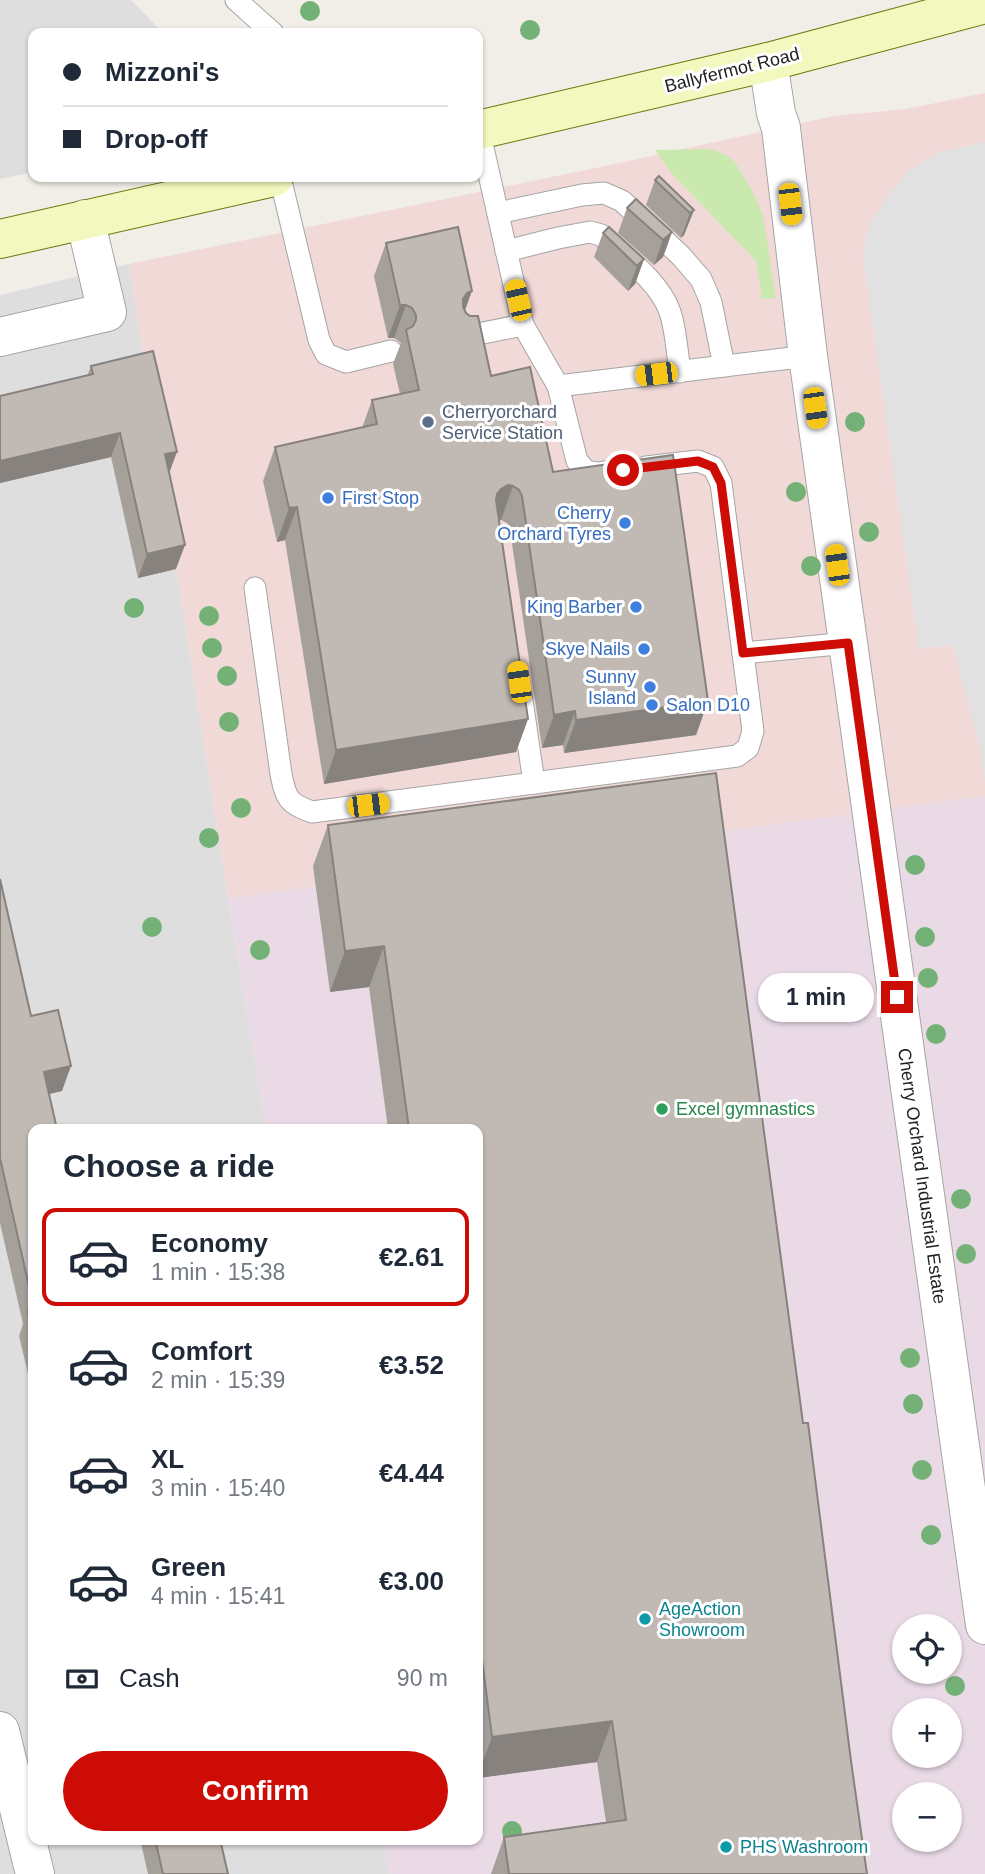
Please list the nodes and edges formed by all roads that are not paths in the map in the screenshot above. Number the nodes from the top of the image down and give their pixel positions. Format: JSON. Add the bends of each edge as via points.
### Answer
{"nodes":[{"id":1,"x":236,"y":0,"type":"edge"},
{"id":2,"x":985,"y":4,"type":"edge"},
{"id":3,"x":267,"y":28,"type":"edge"},
{"id":4,"x":768,"y":62,"type":"junction"},
{"id":5,"x":483,"y":129,"type":"edge"},
{"id":6,"x":483,"y":151,"type":"edge"},
{"id":7,"x":252,"y":182,"type":"edge"},
{"id":8,"x":281,"y":182,"type":"edge"},
{"id":9,"x":498,"y":213,"type":"junction"},
{"id":10,"x":85,"y":219,"type":"junction"},
{"id":11,"x":0,"y":239,"type":"edge"},
{"id":12,"x":506,"y":251,"type":"junction"},
{"id":13,"x":523,"y":325,"type":"junction"},
{"id":14,"x":0,"y":337,"type":"edge"},
{"id":15,"x":463,"y":337,"type":"edge"},
{"id":16,"x":391,"y":351,"type":"dead end"},
{"id":17,"x":808,"y":356,"type":"junction"},
{"id":18,"x":724,"y":366,"type":"junction"},
{"id":19,"x":680,"y":372,"type":"junction"},
{"id":20,"x":558,"y":386,"type":"junction"},
{"id":21,"x":254,"y":588,"type":"dead end"},
{"id":22,"x":848,"y":643,"type":"junction"},
{"id":23,"x":743,"y":653,"type":"junction"},
{"id":24,"x":519,"y":677,"type":"edge"},
{"id":25,"x":534,"y":783,"type":"junction"},
{"id":26,"x":978,"y":1516,"type":"edge"},
{"id":27,"x":985,"y":1625,"type":"edge"},
{"id":28,"x":0,"y":1731,"type":"edge"},
{"id":29,"x":35,"y":1874,"type":"edge"}],
"edges":[{"from":1,"to":3,"type":"lane"},
{"from":2,"to":4,"type":"main road","name":"Ballyfermot Road"},
{"from":4,"to":5,"type":"main road","name":"Ballyfermot Road"},
{"from":4,"to":17,"type":"street","name":"Cherry Orchard Industrial Estate","via":[[781,128]]},
{"from":6,"to":9,"type":"lane"},
{"from":7,"to":10,"type":"main road"},
{"from":8,"to":16,"type":"lane","via":[[326,354],[346,362]]},
{"from":9,"to":12,"type":"lane"},
{"from":9,"to":18,"type":"lane","via":[[582,195],[604,193],[622,201],[701,279],[711,302]]},
{"from":10,"to":11,"type":"main road"},
{"from":10,"to":14,"type":"street","via":[[107,312]]},
{"from":12,"to":13,"type":"lane"},
{"from":12,"to":19,"type":"lane","via":[[590,232],[601,235],[664,299],[671,314]]},
{"from":13,"to":15,"type":"lane"},
{"from":13,"to":20,"type":"lane"},
{"from":17,"to":18,"type":"lane"},
{"from":17,"to":22,"type":"street","name":"Cherry Orchard Industrial Estate"},
{"from":18,"to":19,"type":"lane"},
{"from":19,"to":20,"type":"lane"},
{"from":20,"to":23,"type":"lane","via":[[577,461],[586,471],[698,461],[713,467],[721,483]]},
{"from":21,"to":25,"type":"lane","via":[[281,774],[286,796],[299,807],[312,812]]},
{"from":22,"to":23,"type":"lane"},
{"from":22,"to":26,"type":"street","name":"Cherry Orchard Industrial Estate"},
{"from":23,"to":25,"type":"lane","via":[[753,731],[748,748],[737,755]]},
{"from":24,"to":25,"type":"lane"},
{"from":26,"to":27,"type":"street","name":"Cherry Orchard Industrial Estate"},
{"from":28,"to":29,"type":"street"}]}
